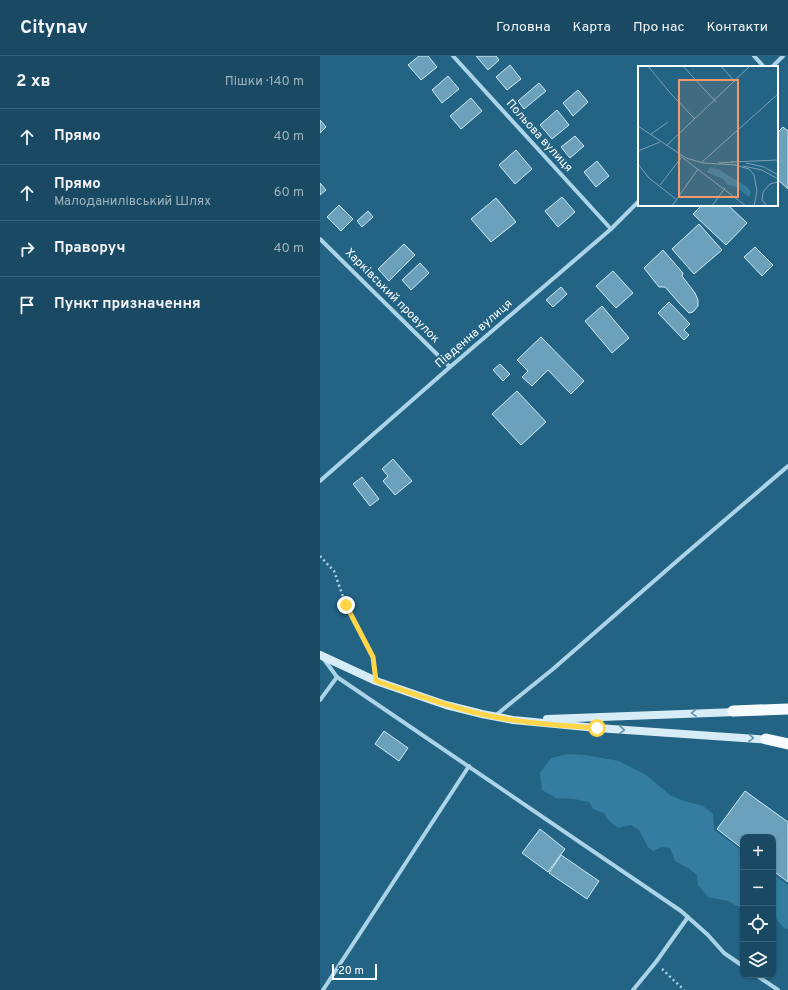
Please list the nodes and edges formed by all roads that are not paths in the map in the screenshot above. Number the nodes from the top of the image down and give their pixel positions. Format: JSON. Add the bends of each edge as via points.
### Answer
{"nodes":[{"id":1,"x":453,"y":56,"type":"edge"},
{"id":2,"x":754,"y":56,"type":"edge"},
{"id":3,"x":783,"y":56,"type":"edge"},
{"id":4,"x":763,"y":66,"type":"edge"},
{"id":5,"x":773,"y":66,"type":"edge"},
{"id":6,"x":638,"y":202,"type":"edge"},
{"id":7,"x":611,"y":229,"type":"junction"},
{"id":8,"x":320,"y":239,"type":"edge"},
{"id":9,"x":450,"y":367,"type":"junction"},
{"id":10,"x":788,"y":466,"type":"edge"},
{"id":11,"x":320,"y":480,"type":"edge"},
{"id":12,"x":320,"y":655,"type":"edge"},
{"id":13,"x":337,"y":677,"type":"junction"},
{"id":14,"x":320,"y":700,"type":"edge"},
{"id":15,"x":788,"y":709,"type":"edge"},
{"id":16,"x":733,"y":711,"type":"junction"},
{"id":17,"x":788,"y":714,"type":"edge"},
{"id":18,"x":494,"y":717,"type":"junction"},
{"id":19,"x":513,"y":720,"type":"junction"},
{"id":20,"x":766,"y":739,"type":"junction"},
{"id":21,"x":788,"y":741,"type":"edge"},
{"id":22,"x":788,"y":744,"type":"edge"},
{"id":23,"x":469,"y":766,"type":"junction"},
{"id":24,"x":688,"y":917,"type":"junction"},
{"id":25,"x":740,"y":964,"type":"edge"},
{"id":26,"x":760,"y":978,"type":"edge"},
{"id":27,"x":323,"y":990,"type":"edge"},
{"id":28,"x":633,"y":990,"type":"edge"},
{"id":29,"x":778,"y":990,"type":"edge"}],
"edges":[{"from":1,"to":7,"type":"street","name":"Польова вулиця"},
{"from":2,"to":4,"type":"street"},
{"from":3,"to":5,"type":"street"},
{"from":6,"to":7,"type":"street","name":"Південна вулиця"},
{"from":7,"to":9,"type":"street","name":"Південна вулиця"},
{"from":8,"to":9,"type":"street","name":"Харківський провулок"},
{"from":9,"to":11,"type":"street","name":"Південна вулиця"},
{"from":10,"to":18,"type":"street"},
{"from":12,"to":13,"type":"street"},
{"from":12,"to":18,"type":"main road","via":[[376,681],[446,705]]},
{"from":13,"to":14,"type":"street"},
{"from":13,"to":23,"type":"street"},
{"from":15,"to":16,"type":"highway"},
{"from":16,"to":17,"type":"main road"},
{"from":16,"to":19,"type":"main road","one_way":true},
{"from":18,"to":19,"type":"main road"},
{"from":19,"to":20,"type":"main road","one_way":true},
{"from":20,"to":21,"type":"main road"},
{"from":20,"to":22,"type":"highway"},
{"from":23,"to":24,"type":"street"},
{"from":23,"to":27,"type":"street"},
{"from":24,"to":25,"type":"street","via":[[724,953]]},
{"from":24,"to":28,"type":"street"},
{"from":26,"to":29,"type":"street"}]}
